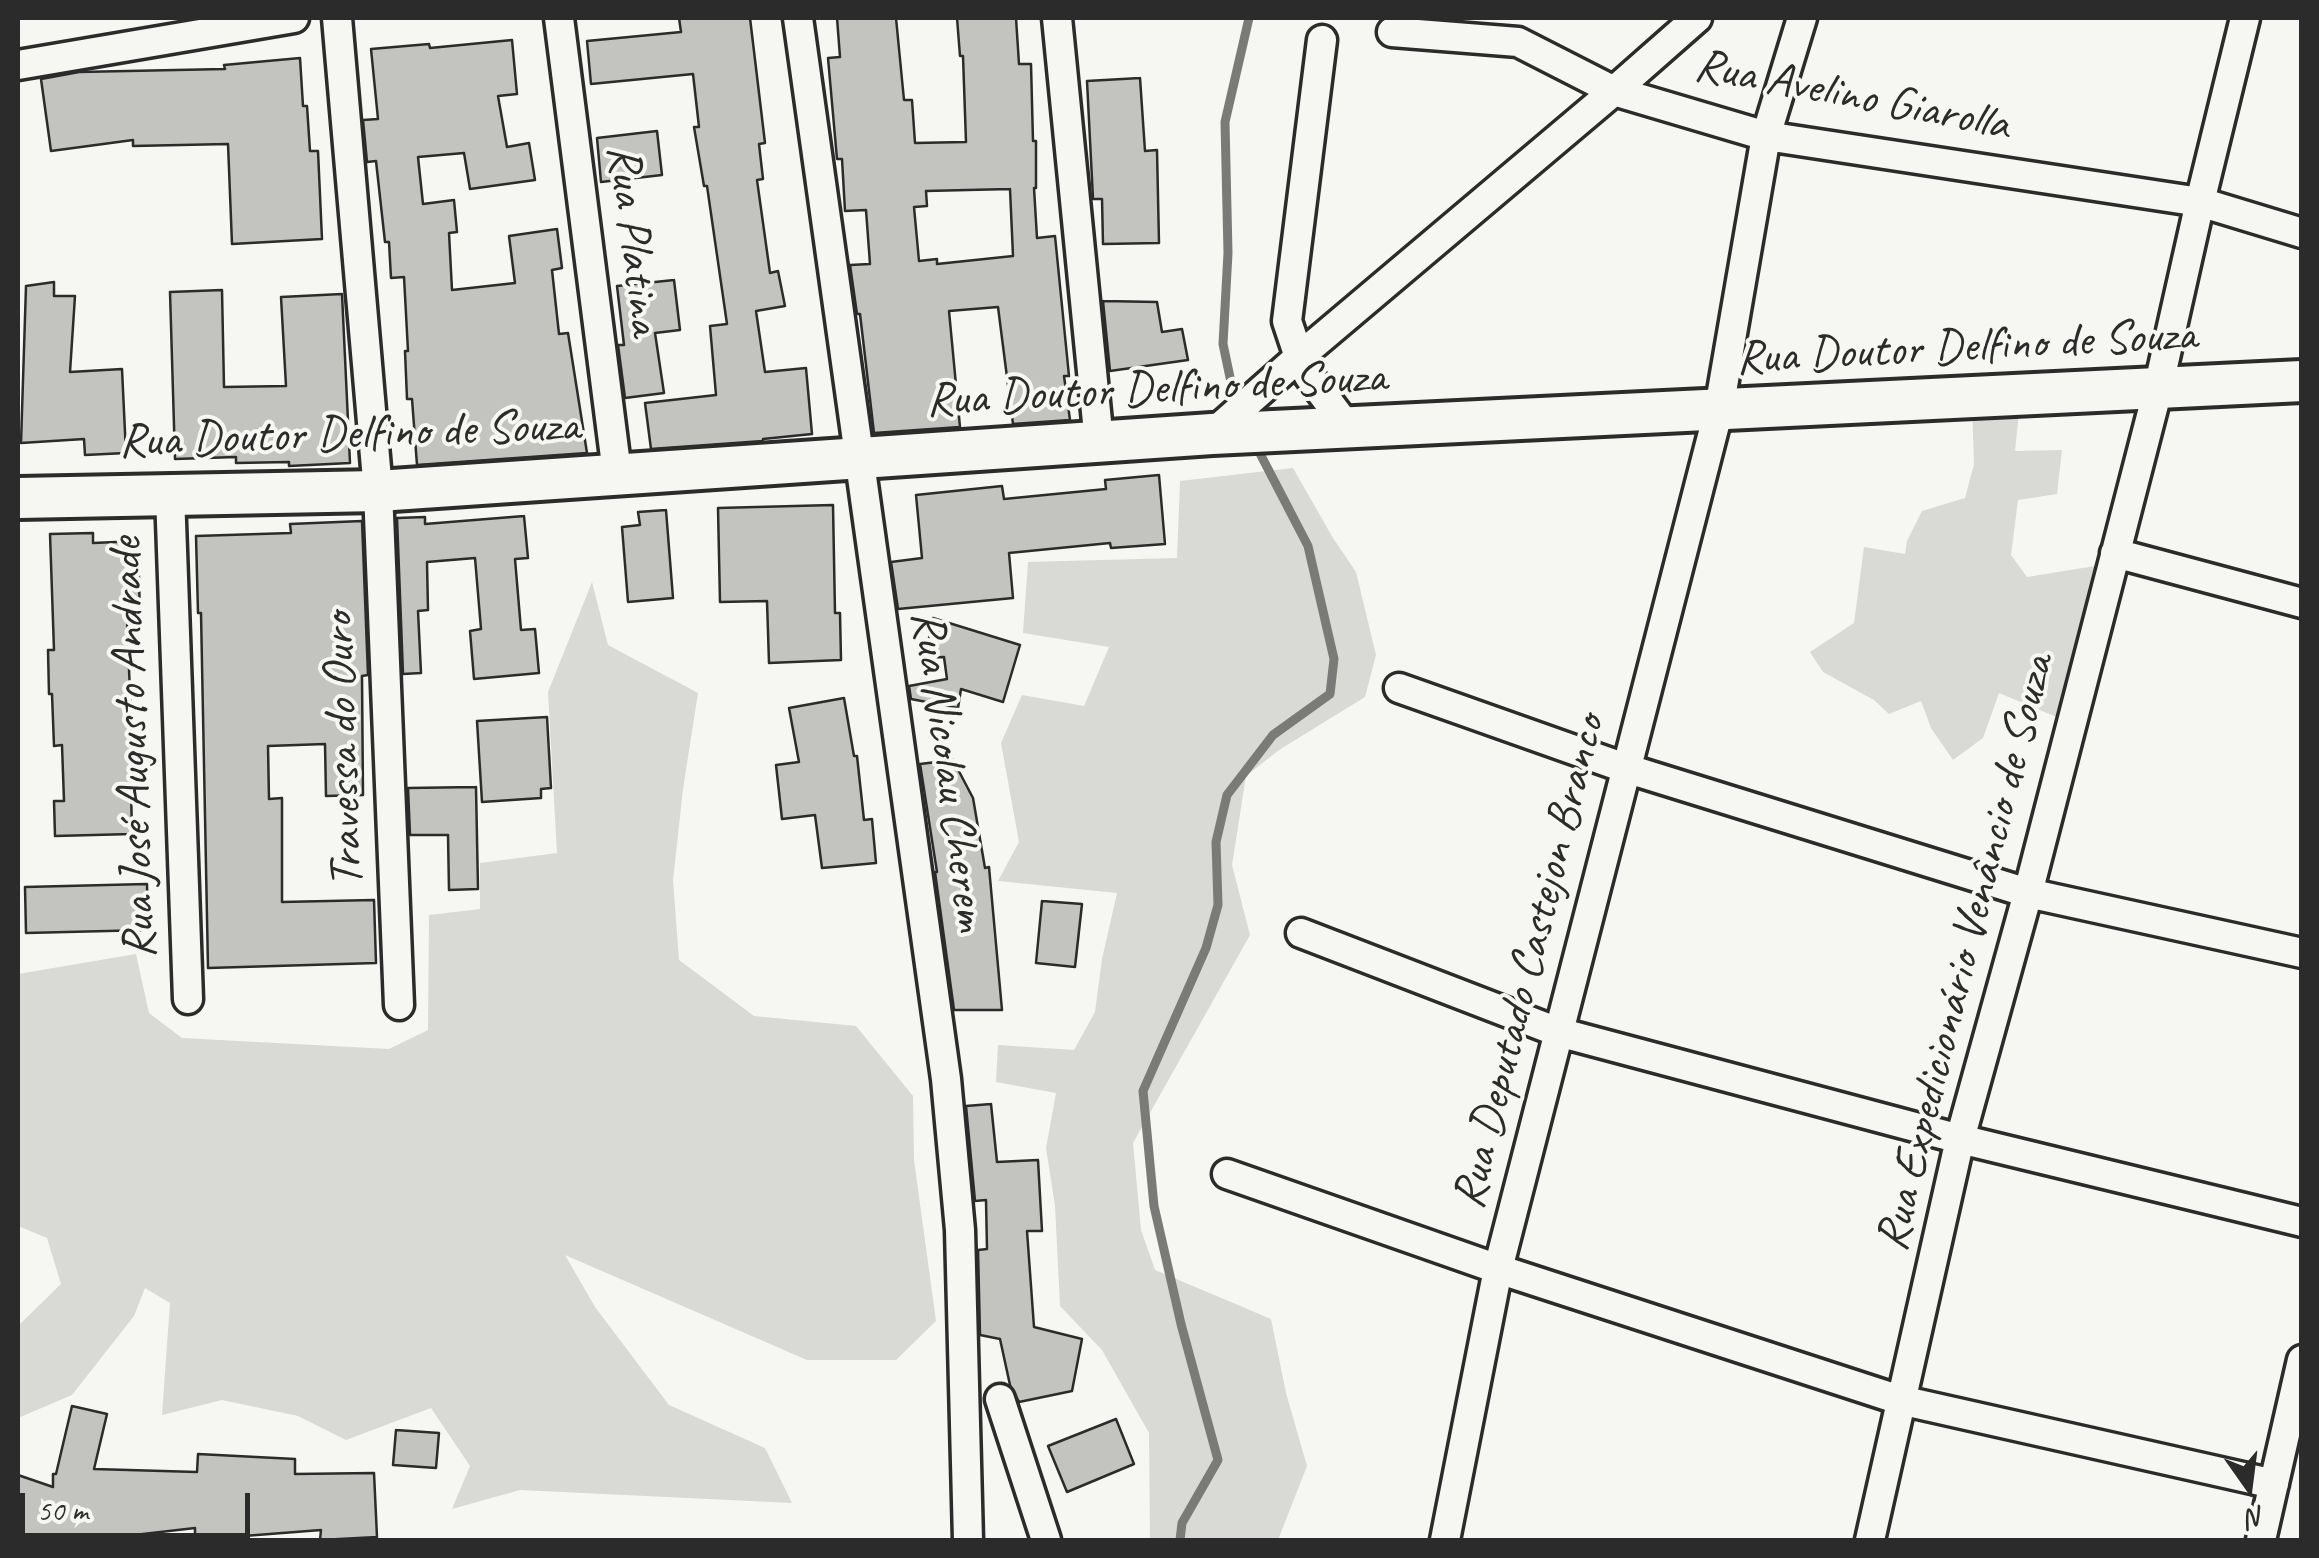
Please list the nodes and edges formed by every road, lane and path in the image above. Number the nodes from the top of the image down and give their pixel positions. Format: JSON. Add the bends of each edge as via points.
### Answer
{"nodes":[{"id":1,"x":294,"y":18,"type":"edge"},
{"id":2,"x":337,"y":18,"type":"edge"},
{"id":3,"x":559,"y":18,"type":"edge"},
{"id":4,"x":798,"y":18,"type":"edge"},
{"id":5,"x":1057,"y":18,"type":"edge"},
{"id":6,"x":1696,"y":18,"type":"edge"},
{"id":7,"x":1802,"y":18,"type":"edge"},
{"id":8,"x":2245,"y":18,"type":"edge"},
{"id":9,"x":1392,"y":32,"type":"dead end"},
{"id":10,"x":1322,"y":40,"type":"dead end"},
{"id":11,"x":18,"y":65,"type":"edge"},
{"id":12,"x":1614,"y":91,"type":"junction"},
{"id":13,"x":1766,"y":136,"type":"junction"},
{"id":14,"x":2200,"y":202,"type":"junction"},
{"id":15,"x":2302,"y":233,"type":"edge"},
{"id":16,"x":1298,"y":357,"type":"junction"},
{"id":17,"x":2302,"y":381,"type":"edge"},
{"id":18,"x":2158,"y":390,"type":"junction"},
{"id":19,"x":1719,"y":409,"type":"junction"},
{"id":20,"x":1348,"y":428,"type":"junction"},
{"id":21,"x":1212,"y":434,"type":"junction"},
{"id":22,"x":1099,"y":442,"type":"junction"},
{"id":23,"x":859,"y":458,"type":"junction"},
{"id":24,"x":617,"y":474,"type":"junction"},
{"id":25,"x":378,"y":491,"type":"junction"},
{"id":26,"x":170,"y":494,"type":"junction"},
{"id":27,"x":18,"y":498,"type":"edge"},
{"id":28,"x":2115,"y":553,"type":"junction"},
{"id":29,"x":2302,"y":603,"type":"edge"},
{"id":30,"x":1399,"y":688,"type":"dead end"},
{"id":31,"x":1626,"y":768,"type":"junction"},
{"id":32,"x":2028,"y":894,"type":"junction"},
{"id":33,"x":1301,"y":933,"type":"dead end"},
{"id":34,"x":2302,"y":953,"type":"edge"},
{"id":35,"x":188,"y":999,"type":"dead end"},
{"id":36,"x":399,"y":1005,"type":"dead end"},
{"id":37,"x":1558,"y":1032,"type":"junction"},
{"id":38,"x":1960,"y":1139,"type":"junction"},
{"id":39,"x":1227,"y":1174,"type":"dead end"},
{"id":40,"x":2302,"y":1222,"type":"edge"},
{"id":41,"x":1498,"y":1269,"type":"junction"},
{"id":42,"x":2302,"y":1360,"type":"edge"},
{"id":43,"x":1000,"y":1400,"type":"dead end"},
{"id":44,"x":1900,"y":1400,"type":"junction"},
{"id":45,"x":2274,"y":1484,"type":"junction"},
{"id":46,"x":968,"y":1540,"type":"edge"},
{"id":47,"x":1046,"y":1540,"type":"edge"},
{"id":48,"x":1445,"y":1540,"type":"edge"},
{"id":49,"x":1870,"y":1540,"type":"edge"},
{"id":50,"x":2261,"y":1540,"type":"edge"}],
"edges":[{"from":1,"to":11,"type":"street"},
{"from":2,"to":25,"type":"street","name":"Travessa do Ouro"},
{"from":3,"to":24,"type":"street","name":"Rua Platina"},
{"from":4,"to":23,"type":"street","name":"Rua Nicolau Cherem"},
{"from":5,"to":22,"type":"street"},
{"from":6,"to":12,"type":"street"},
{"from":7,"to":13,"type":"street","name":"Rua Deputado Castejon Branco"},
{"from":8,"to":14,"type":"street","name":"Rua Expedicionário Venâncio de Souza"},
{"from":9,"to":12,"type":"street","name":"Rua Avelino Giarolla","via":[[1518,42]]},
{"from":10,"to":16,"type":"street","via":[[1286,320]]},
{"from":12,"to":13,"type":"street","name":"Rua Avelino Giarolla"},
{"from":12,"to":16,"type":"street"},
{"from":13,"to":14,"type":"street","name":"Rua Avelino Giarolla"},
{"from":13,"to":19,"type":"street","name":"Rua Deputado Castejon Branco"},
{"from":14,"to":15,"type":"street","name":"Rua Avelino Giarolla"},
{"from":14,"to":18,"type":"street","name":"Rua Expedicionário Venâncio de Souza"},
{"from":16,"to":20,"type":"street"},
{"from":16,"to":21,"type":"street"},
{"from":17,"to":18,"type":"street","name":"Rua Doutor Delfino de Souza"},
{"from":18,"to":19,"type":"street","name":"Rua Doutor Delfino de Souza"},
{"from":18,"to":28,"type":"street","name":"Rua Expedicionário Venâncio de Souza"},
{"from":19,"to":20,"type":"street","name":"Rua Doutor Delfino de Souza"},
{"from":19,"to":31,"type":"street","name":"Rua Deputado Castejon Branco"},
{"from":20,"to":21,"type":"street","name":"Rua Doutor Delfino de Souza"},
{"from":21,"to":22,"type":"street","name":"Rua Doutor Delfino de Souza"},
{"from":22,"to":23,"type":"street","name":"Rua Doutor Delfino de Souza"},
{"from":23,"to":24,"type":"street","name":"Rua Doutor Delfino de Souza"},
{"from":23,"to":46,"type":"street","name":"Rua Nicolau Cherem","via":[[946,1079],[960,1230]]},
{"from":24,"to":25,"type":"street","name":"Rua Doutor Delfino de Souza"},
{"from":25,"to":26,"type":"street","name":"Rua Doutor Delfino de Souza"},
{"from":25,"to":36,"type":"street","name":"Travessa do Ouro"},
{"from":26,"to":27,"type":"street","name":"Rua Doutor Delfino de Souza"},
{"from":26,"to":35,"type":"street","name":"Rua José Augusto Andrade"},
{"from":28,"to":29,"type":"street"},
{"from":28,"to":32,"type":"street","name":"Rua Expedicionário Venâncio de Souza"},
{"from":30,"to":31,"type":"street"},
{"from":31,"to":32,"type":"street"},
{"from":31,"to":37,"type":"street","name":"Rua Deputado Castejon Branco"},
{"from":32,"to":34,"type":"street"},
{"from":32,"to":38,"type":"street","name":"Rua Expedicionário Venâncio de Souza"},
{"from":33,"to":37,"type":"street"},
{"from":37,"to":38,"type":"street"},
{"from":37,"to":41,"type":"street","name":"Rua Deputado Castejon Branco"},
{"from":38,"to":40,"type":"street"},
{"from":38,"to":44,"type":"street","name":"Rua Expedicionário Venâncio de Souza"},
{"from":39,"to":41,"type":"street"},
{"from":41,"to":44,"type":"street"},
{"from":41,"to":48,"type":"street","name":"Rua Deputado Castejon Branco"},
{"from":42,"to":45,"type":"street"},
{"from":43,"to":47,"type":"street"},
{"from":44,"to":45,"type":"street"},
{"from":44,"to":49,"type":"street","name":"Rua Expedicionário Venâncio de Souza"},
{"from":45,"to":50,"type":"street"}]}
